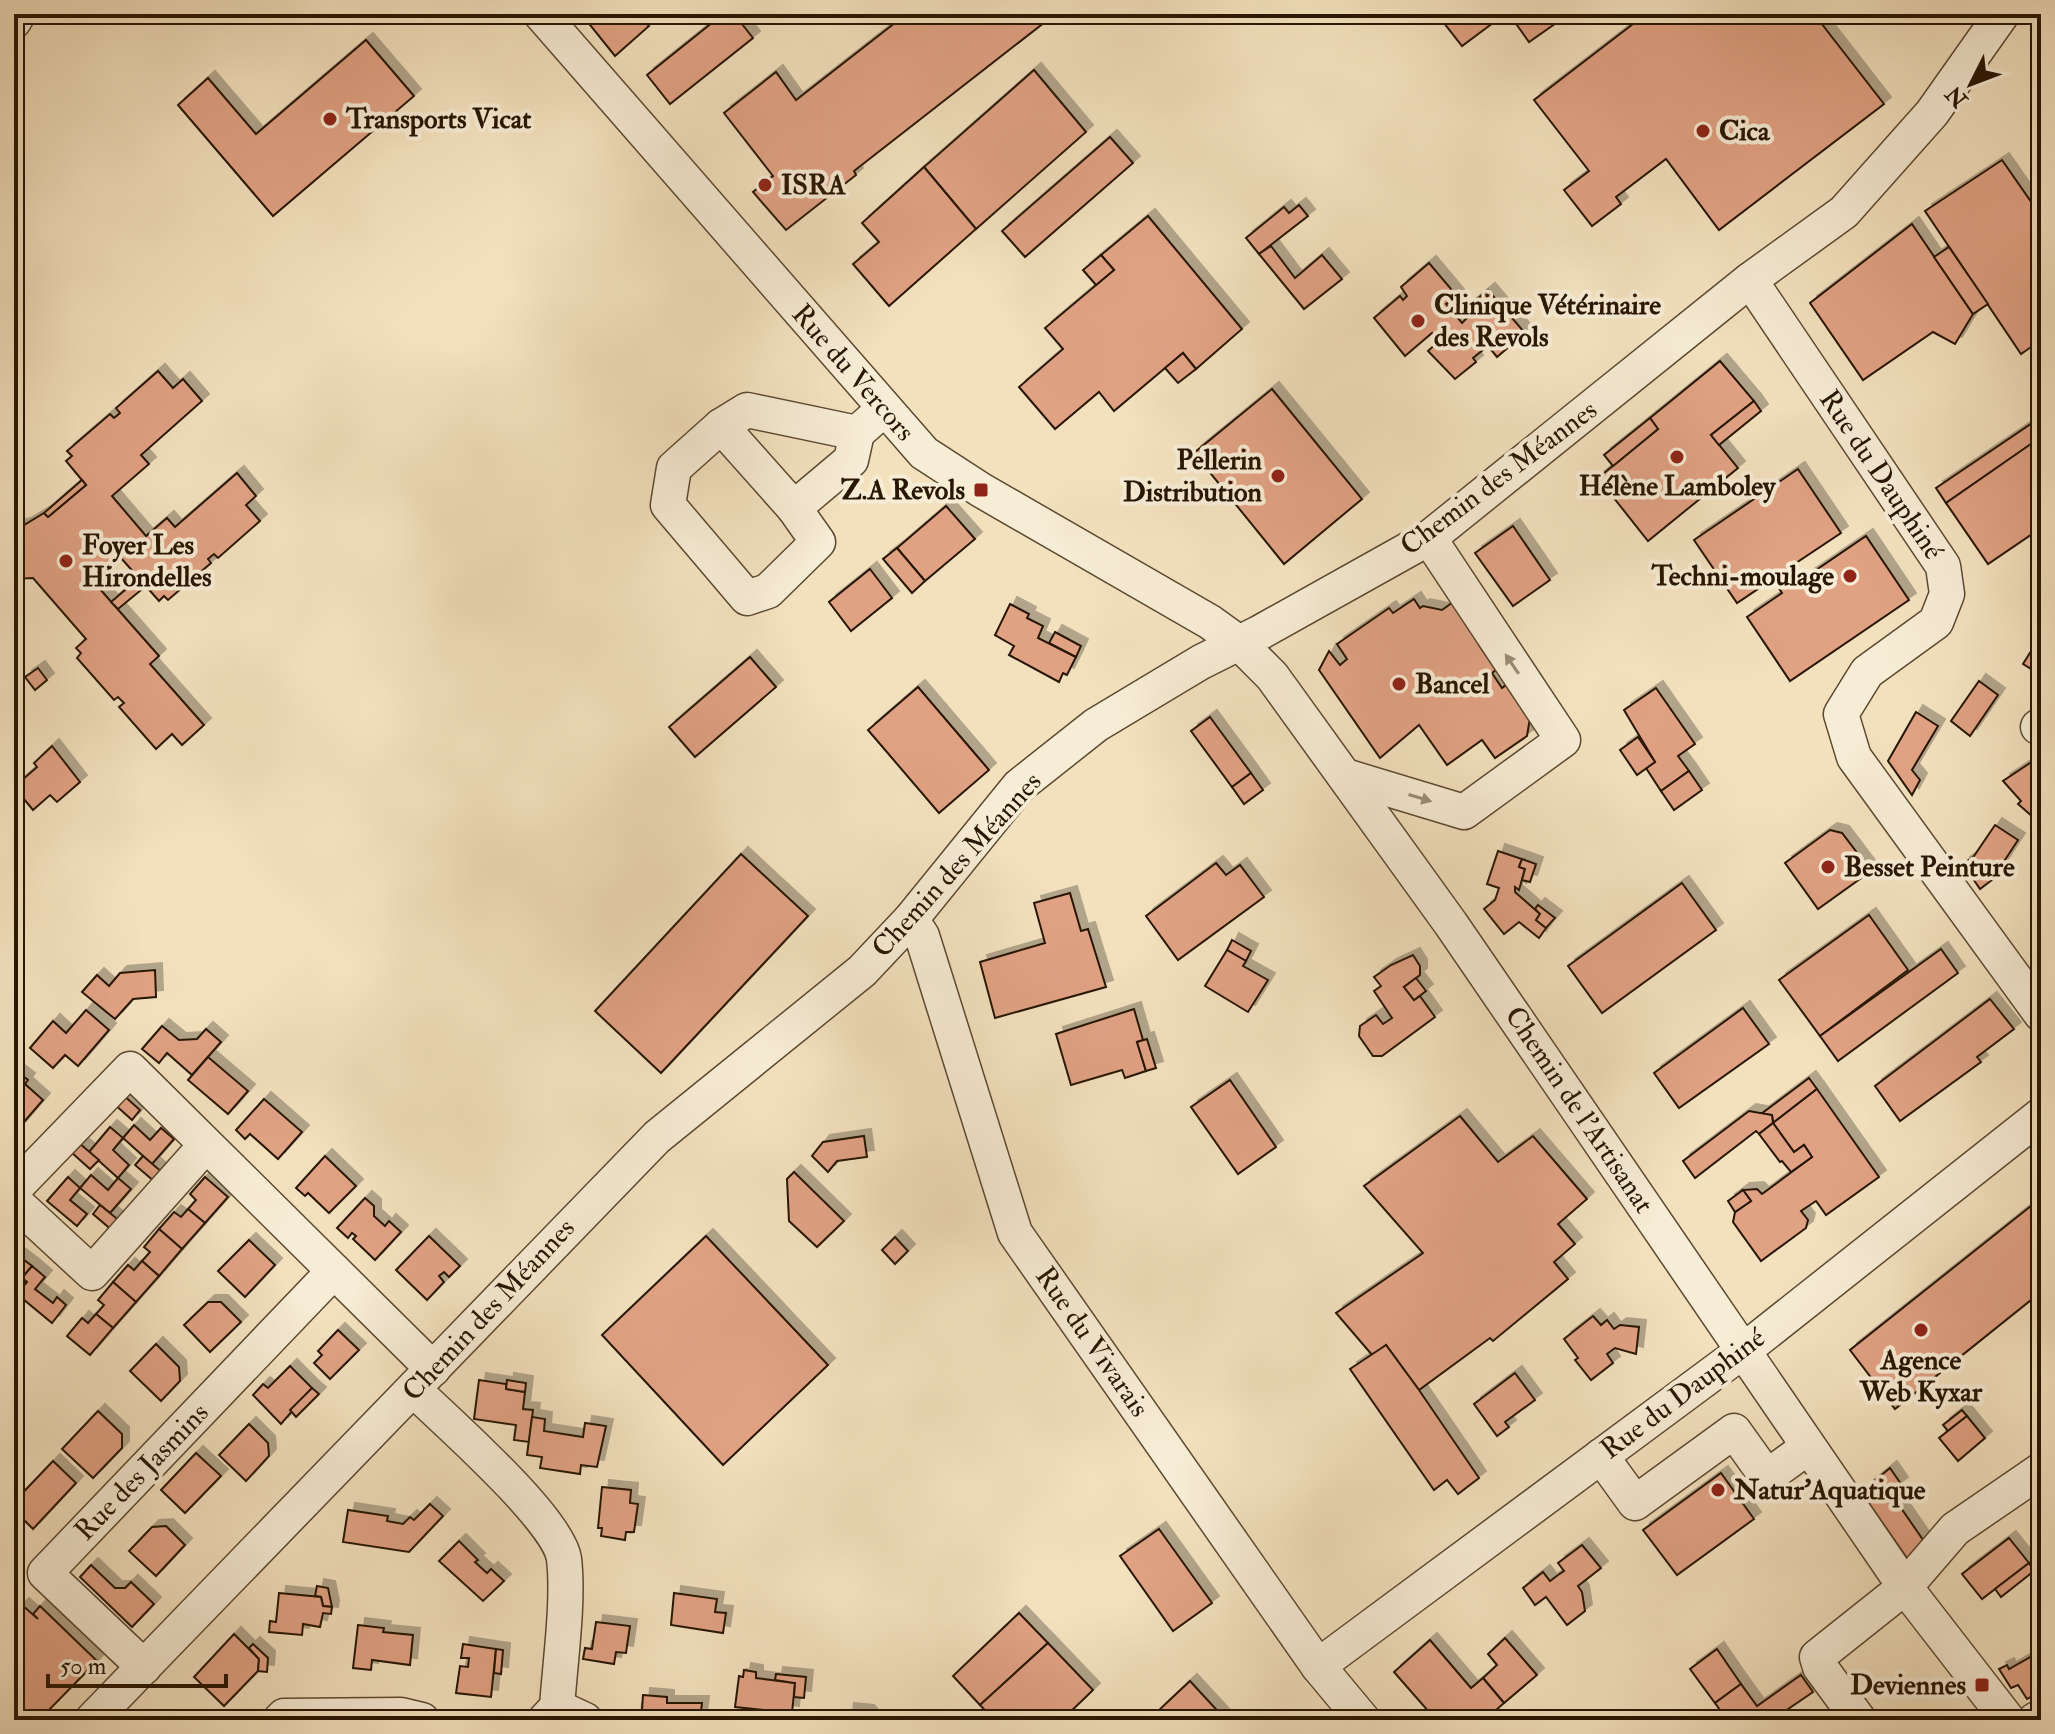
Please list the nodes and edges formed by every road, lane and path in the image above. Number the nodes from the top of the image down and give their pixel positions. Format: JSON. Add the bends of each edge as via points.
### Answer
{"nodes":[{"id":1,"x":18,"y":14,"type":"edge"},
{"id":2,"x":541,"y":14,"type":"edge"},
{"id":3,"x":2002,"y":14,"type":"edge"},
{"id":4,"x":14,"y":21,"type":"edge"},
{"id":5,"x":1750,"y":280,"type":"junction"},
{"id":6,"x":884,"y":409,"type":"junction"},
{"id":7,"x":721,"y":426,"type":"junction"},
{"id":8,"x":857,"y":433,"type":"junction"},
{"id":9,"x":794,"y":508,"type":"junction"},
{"id":10,"x":1429,"y":538,"type":"junction"},
{"id":11,"x":1239,"y":643,"type":"junction"},
{"id":12,"x":1345,"y":776,"type":"junction"},
{"id":13,"x":911,"y":919,"type":"junction"},
{"id":14,"x":2041,"y":1014,"type":"edge"},
{"id":15,"x":2041,"y":1115,"type":"edge"},
{"id":16,"x":206,"y":1145,"type":"junction"},
{"id":17,"x":14,"y":1189,"type":"edge"},
{"id":18,"x":14,"y":1201,"type":"edge"},
{"id":19,"x":334,"y":1271,"type":"junction"},
{"id":20,"x":1743,"y":1351,"type":"junction"},
{"id":21,"x":424,"y":1380,"type":"junction"},
{"id":22,"x":1808,"y":1447,"type":"junction"},
{"id":23,"x":1601,"y":1456,"type":"junction"},
{"id":24,"x":2041,"y":1470,"type":"edge"},
{"id":25,"x":1905,"y":1587,"type":"junction"},
{"id":26,"x":1318,"y":1666,"type":"junction"},
{"id":27,"x":144,"y":1667,"type":"junction"},
{"id":28,"x":562,"y":1716,"type":"edge"},
{"id":29,"x":2041,"y":1717,"type":"edge"},
{"id":30,"x":92,"y":1720,"type":"edge"},
{"id":31,"x":280,"y":1720,"type":"edge"},
{"id":32,"x":422,"y":1720,"type":"edge"},
{"id":33,"x":1363,"y":1720,"type":"edge"},
{"id":34,"x":1859,"y":1720,"type":"edge"},
{"id":35,"x":2008,"y":1720,"type":"edge"},
{"id":36,"x":2035,"y":1720,"type":"edge"}],
"edges":[{"from":1,"to":4,"type":"street"},
{"from":2,"to":6,"type":"street","name":"Rue du Vercors"},
{"from":3,"to":5,"type":"street","name":"Chemin des Méannes","via":[[1932,113],[1844,212]]},
{"from":5,"to":10,"type":"street","name":"Chemin des Méannes"},
{"from":5,"to":14,"type":"street","name":"Rue du Dauphiné","via":[[1943,566],[1947,594],[1936,622],[1867,672],[1841,714],[1854,757]]},
{"from":6,"to":8,"type":"street"},
{"from":6,"to":11,"type":"street","name":"Rue du Vercors","via":[[924,453],[949,470]]},
{"from":7,"to":8,"type":"street","via":[[747,410]]},
{"from":7,"to":9,"type":"street"},
{"from":7,"to":9,"type":"street","via":[[674,468],[668,505],[747,598],[768,591],[818,542]]},
{"from":8,"to":9,"type":"street","via":[[851,460]]},
{"from":10,"to":11,"type":"street","name":"Chemin des Méannes"},
{"from":12,"to":10,"type":"street","one_way":true,"via":[[1464,812],[1563,740]]},
{"from":11,"to":12,"type":"street","name":"Chemin de l'Artisanat","via":[[1272,676]]},
{"from":11,"to":13,"type":"street","name":"Chemin des Méannes","via":[[1096,725],[1019,786]]},
{"from":12,"to":20,"type":"street","name":"Chemin de l'Artisanat"},
{"from":13,"to":21,"type":"street","name":"Chemin des Méannes","via":[[862,971],[657,1137]]},
{"from":13,"to":26,"type":"street","name":"Rue du Vivarais","via":[[922,936],[1015,1233]]},
{"from":15,"to":20,"type":"street","name":"Rue du Dauphiné"},
{"from":16,"to":17,"type":"street","via":[[130,1069]]},
{"from":16,"to":18,"type":"street","via":[[92,1273]]},
{"from":16,"to":19,"type":"street"},
{"from":19,"to":21,"type":"street"},
{"from":19,"to":27,"type":"street","name":"Rue des Jasmins","via":[[45,1573]]},
{"from":20,"to":22,"type":"street","name":"Chemin de l'Artisanat"},
{"from":20,"to":23,"type":"street","name":"Rue du Dauphiné"},
{"from":21,"to":27,"type":"street","name":"Chemin des Méannes"},
{"from":21,"to":28,"type":"street","via":[[536,1511],[564,1556]]},
{"from":22,"to":23,"type":"street","via":[[1767,1477],[1734,1431],[1635,1503]]},
{"from":22,"to":25,"type":"street","name":"Chemin de l'Artisanat"},
{"from":23,"to":26,"type":"street","name":"Rue du Dauphiné"},
{"from":24,"to":25,"type":"street","via":[[1955,1529]]},
{"from":25,"to":34,"type":"street","via":[[1817,1657]]},
{"from":25,"to":35,"type":"street","name":"Chemin de l'Artisanat"},
{"from":26,"to":33,"type":"street","name":"Rue du Vivarais"},
{"from":27,"to":30,"type":"street","name":"Chemin des Méannes"},
{"from":29,"to":36,"type":"street"},
{"from":31,"to":32,"type":"street","via":[[401,1715]]}]}
